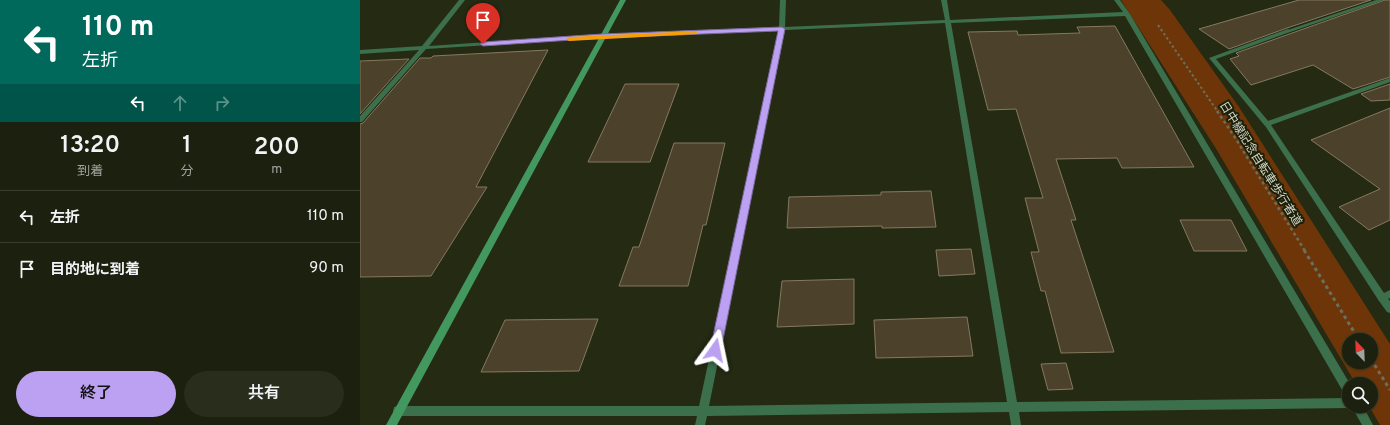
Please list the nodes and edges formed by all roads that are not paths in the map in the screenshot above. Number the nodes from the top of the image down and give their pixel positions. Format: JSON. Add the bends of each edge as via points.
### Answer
{"nodes":[{"id":1,"x":462,"y":0,"type":"edge"},
{"id":2,"x":623,"y":0,"type":"edge"},
{"id":3,"x":783,"y":0,"type":"edge"},
{"id":4,"x":944,"y":0,"type":"edge"},
{"id":5,"x":1117,"y":0,"type":"edge"},
{"id":6,"x":1381,"y":0,"type":"edge"},
{"id":7,"x":1127,"y":14,"type":"junction"},
{"id":8,"x":949,"y":22,"type":"junction"},
{"id":9,"x":782,"y":29,"type":"junction"},
{"id":10,"x":602,"y":36,"type":"junction"},
{"id":11,"x":424,"y":48,"type":"junction"},
{"id":12,"x":360,"y":52,"type":"edge"},
{"id":13,"x":1390,"y":80,"type":"edge"},
{"id":14,"x":360,"y":120,"type":"edge"},
{"id":15,"x":1267,"y":124,"type":"junction"},
{"id":16,"x":1386,"y":296,"type":"edge"},
{"id":17,"x":1390,"y":309,"type":"edge"},
{"id":18,"x":1342,"y":380,"type":"edge"},
{"id":19,"x":1342,"y":403,"type":"edge"},
{"id":20,"x":1013,"y":407,"type":"junction"},
{"id":21,"x":398,"y":411,"type":"junction"},
{"id":22,"x":702,"y":411,"type":"junction"},
{"id":23,"x":1361,"y":413,"type":"edge"},
{"id":24,"x":390,"y":425,"type":"edge"},
{"id":25,"x":700,"y":425,"type":"edge"},
{"id":26,"x":1016,"y":425,"type":"edge"},
{"id":27,"x":1368,"y":425,"type":"edge"}],
"edges":[{"from":1,"to":11,"type":"street"},
{"from":2,"to":10,"type":"street"},
{"from":3,"to":9,"type":"street"},
{"from":4,"to":8,"type":"street"},
{"from":5,"to":7,"type":"street"},
{"from":6,"to":15,"type":"street","via":[[1212,58]]},
{"from":7,"to":8,"type":"street"},
{"from":7,"to":18,"type":"street"},
{"from":8,"to":9,"type":"street"},
{"from":8,"to":20,"type":"street"},
{"from":9,"to":10,"type":"street"},
{"from":9,"to":22,"type":"street"},
{"from":10,"to":11,"type":"street"},
{"from":10,"to":21,"type":"street"},
{"from":11,"to":12,"type":"street"},
{"from":11,"to":14,"type":"street"},
{"from":13,"to":15,"type":"street"},
{"from":15,"to":16,"type":"street"},
{"from":16,"to":17,"type":"street"},
{"from":19,"to":20,"type":"street"},
{"from":20,"to":22,"type":"street"},
{"from":20,"to":26,"type":"street"},
{"from":21,"to":22,"type":"street"},
{"from":21,"to":24,"type":"street"},
{"from":22,"to":25,"type":"street"},
{"from":23,"to":27,"type":"street"}]}
